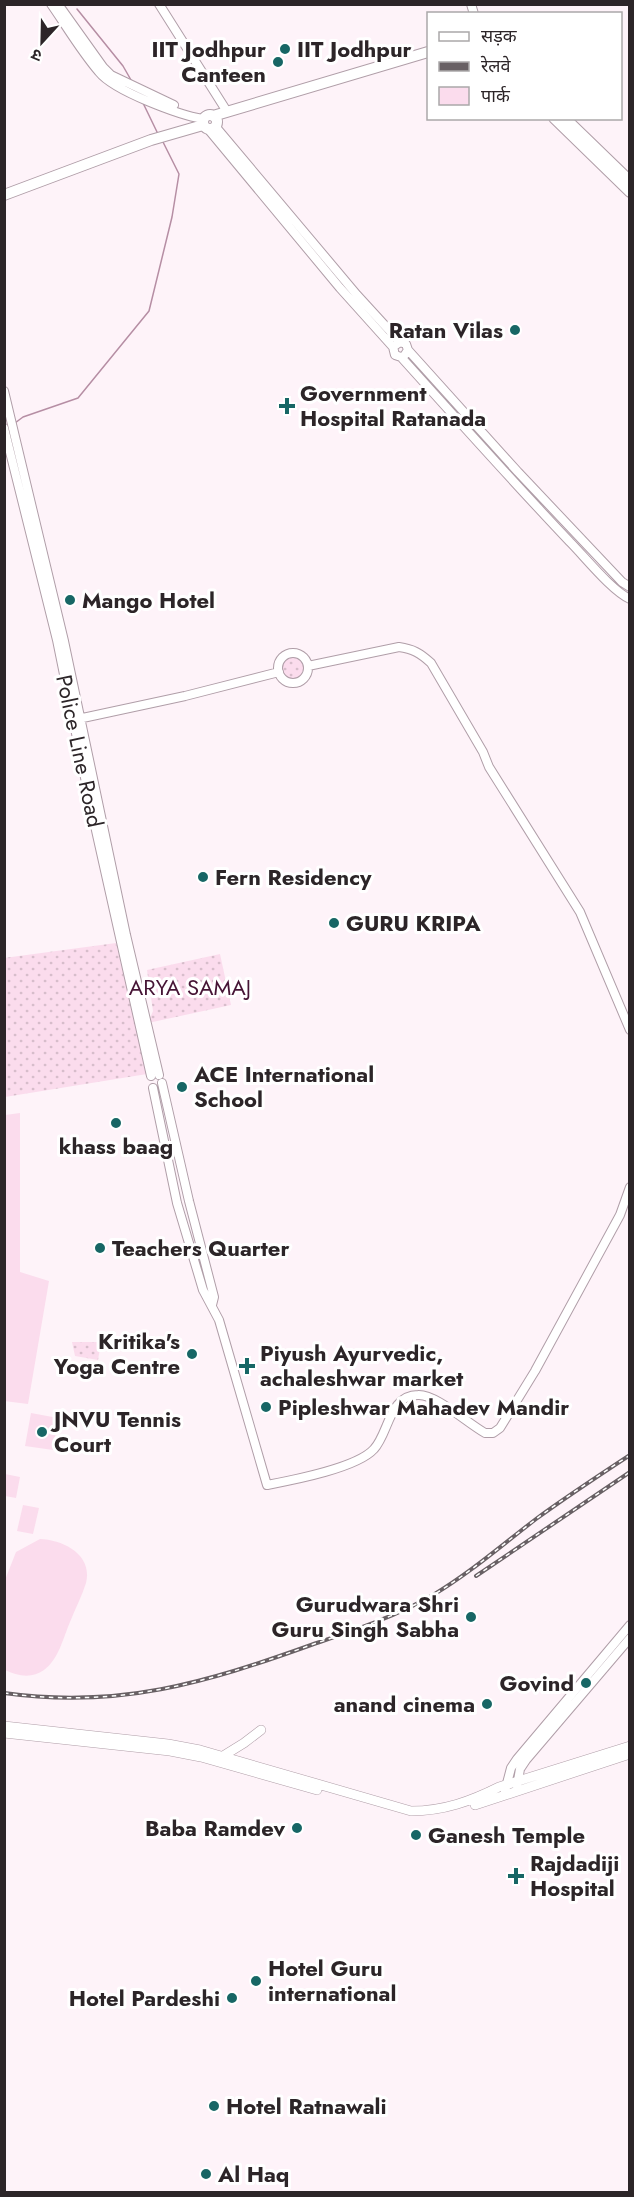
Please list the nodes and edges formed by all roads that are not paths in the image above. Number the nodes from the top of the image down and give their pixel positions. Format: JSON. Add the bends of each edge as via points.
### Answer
{"nodes":[{"id":1,"x":51,"y":4,"type":"edge"},
{"id":2,"x":58,"y":4,"type":"edge"},
{"id":3,"x":159,"y":4,"type":"edge"},
{"id":4,"x":427,"y":53,"type":"edge"},
{"id":5,"x":427,"y":59,"type":"edge"},
{"id":6,"x":137,"y":92,"type":"junction"},
{"id":7,"x":226,"y":110,"type":"junction"},
{"id":8,"x":556,"y":120,"type":"edge"},
{"id":9,"x":567,"y":120,"type":"edge"},
{"id":10,"x":208,"y":122,"type":"junction"},
{"id":11,"x":630,"y":181,"type":"edge"},
{"id":12,"x":4,"y":188,"type":"edge"},
{"id":13,"x":630,"y":192,"type":"edge"},
{"id":14,"x":4,"y":195,"type":"edge"},
{"id":15,"x":397,"y":344,"type":"junction"},
{"id":16,"x":408,"y":350,"type":"junction"},
{"id":17,"x":401,"y":357,"type":"junction"},
{"id":18,"x":4,"y":391,"type":"edge"},
{"id":19,"x":4,"y":428,"type":"edge"},
{"id":20,"x":12,"y":439,"type":"junction"},
{"id":21,"x":630,"y":587,"type":"edge"},
{"id":22,"x":630,"y":599,"type":"edge"},
{"id":23,"x":308,"y":666,"type":"junction"},
{"id":24,"x":279,"y":672,"type":"junction"},
{"id":25,"x":76,"y":719,"type":"junction"},
{"id":26,"x":630,"y":1030,"type":"edge"},
{"id":27,"x":158,"y":1078,"type":"junction"},
{"id":28,"x":630,"y":1187,"type":"edge"},
{"id":29,"x":213,"y":1305,"type":"junction"},
{"id":30,"x":630,"y":1625,"type":"edge"},
{"id":31,"x":630,"y":1638,"type":"edge"},
{"id":32,"x":4,"y":1726,"type":"edge"},
{"id":33,"x":261,"y":1730,"type":"dead end"},
{"id":34,"x":4,"y":1733,"type":"edge"},
{"id":35,"x":630,"y":1746,"type":"edge"},
{"id":36,"x":630,"y":1754,"type":"edge"},
{"id":37,"x":223,"y":1756,"type":"junction"},
{"id":38,"x":517,"y":1787,"type":"junction"},
{"id":39,"x":505,"y":1790,"type":"junction"}],
"edges":[{"from":1,"to":6,"type":"street","via":[[100,74]]},
{"from":2,"to":6,"type":"street","via":[[103,67]]},
{"from":3,"to":7,"type":"street"},
{"from":4,"to":7,"type":"highway"},
{"from":5,"to":10,"type":"highway"},
{"from":6,"to":10,"type":"street"},
{"from":7,"to":10,"type":"highway"},
{"from":8,"to":13,"type":"highway"},
{"from":9,"to":11,"type":"highway"},
{"from":10,"to":12,"type":"highway","via":[[164,129]]},
{"from":10,"to":14,"type":"highway"},
{"from":10,"to":15,"type":"street"},
{"from":15,"to":16,"type":"street","via":[[406,344]]},
{"from":15,"to":17,"type":"street","via":[[393,354]]},
{"from":16,"to":17,"type":"street"},
{"from":16,"to":21,"type":"street","via":[[518,472]]},
{"from":17,"to":22,"type":"street","via":[[510,479]]},
{"from":18,"to":20,"type":"street"},
{"from":19,"to":20,"type":"street"},
{"from":20,"to":25,"type":"street"},
{"from":23,"to":24,"type":"street","via":[[307,674],[297,682],[288,682]]},
{"from":23,"to":24,"type":"street","via":[[303,656],[291,652],[279,661]]},
{"from":23,"to":26,"type":"street","via":[[399,647],[411,648],[431,663],[489,767],[580,912]]},
{"from":24,"to":25,"type":"street"},
{"from":25,"to":27,"type":"street"},
{"from":27,"to":29,"type":"street"},
{"from":27,"to":29,"type":"street","via":[[149,1082],[177,1203],[206,1299]]},
{"from":28,"to":29,"type":"street","via":[[620,1215],[534,1371],[500,1428],[493,1433],[485,1432],[427,1396],[412,1395],[395,1408],[379,1443],[366,1457],[267,1485]]},
{"from":30,"to":39,"type":"street","via":[[517,1759]]},
{"from":31,"to":38,"type":"street","via":[[526,1760]]},
{"from":32,"to":37,"type":"main road","via":[[168,1744]]},
{"from":33,"to":37,"type":"main road"},
{"from":34,"to":39,"type":"main road","via":[[201,1757],[410,1817],[452,1812]]},
{"from":35,"to":38,"type":"main road"},
{"from":36,"to":38,"type":"main road"},
{"from":37,"to":39,"type":"main road","via":[[411,1811],[452,1806]]},
{"from":38,"to":39,"type":"main road"}]}
